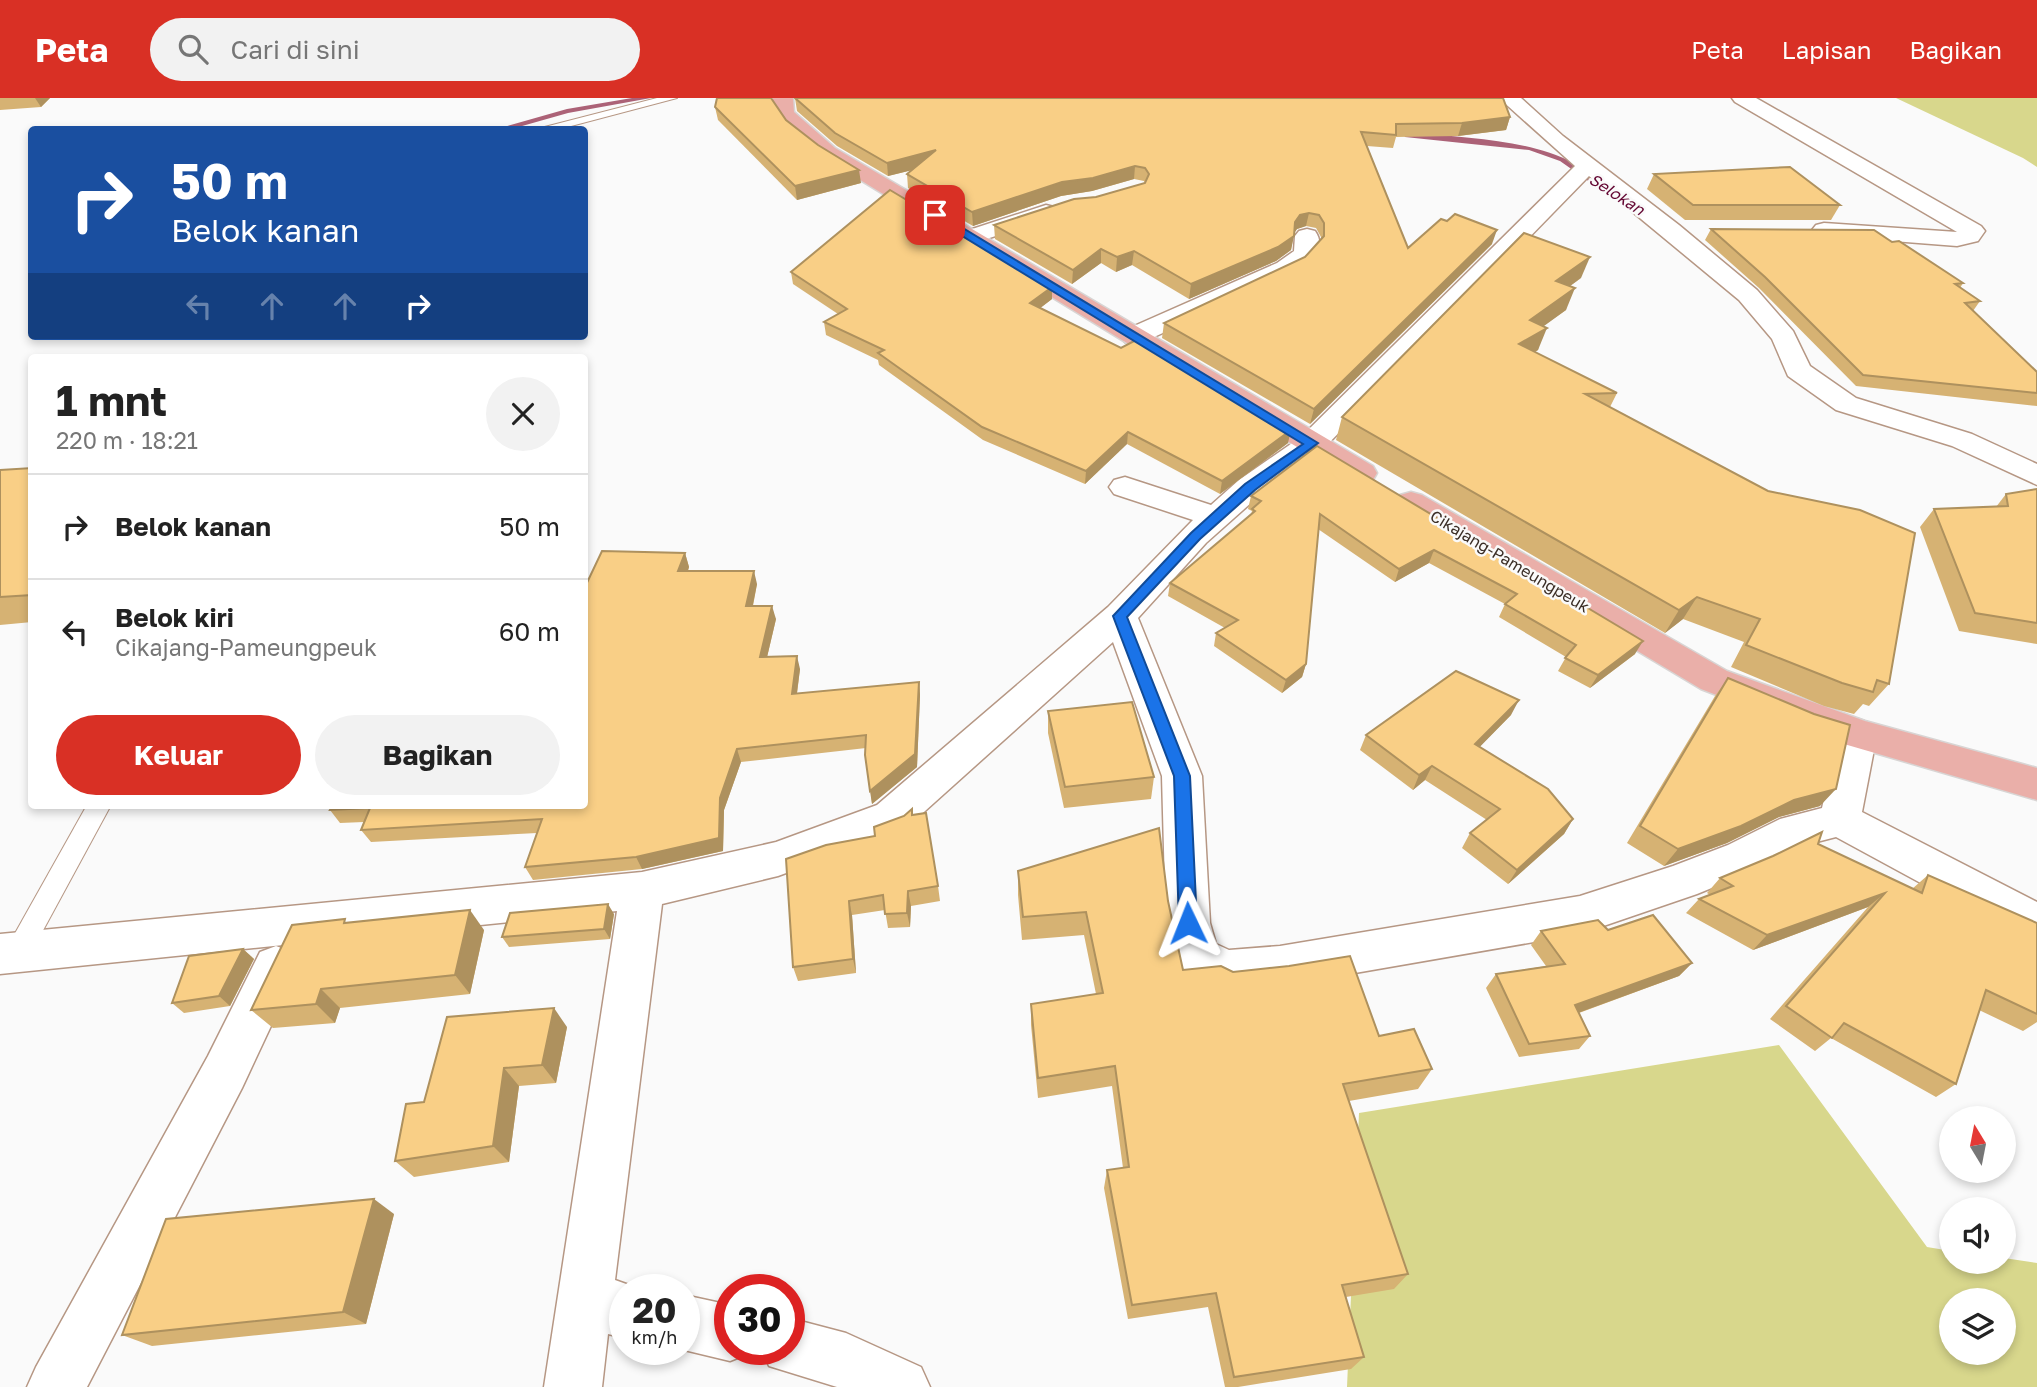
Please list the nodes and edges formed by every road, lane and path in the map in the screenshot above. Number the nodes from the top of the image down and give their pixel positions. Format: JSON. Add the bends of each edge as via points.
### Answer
{"nodes":[{"id":1,"x":671,"y":98,"type":"edge"},
{"id":2,"x":783,"y":98,"type":"edge"},
{"id":3,"x":1509,"y":98,"type":"edge"},
{"id":4,"x":1742,"y":98,"type":"edge"},
{"id":5,"x":556,"y":126,"type":"edge"},
{"id":6,"x":1583,"y":170,"type":"junction"},
{"id":7,"x":1070,"y":203,"type":"edge"},
{"id":8,"x":1671,"y":230,"type":"junction"},
{"id":9,"x":1699,"y":230,"type":"dead end"},
{"id":10,"x":1796,"y":230,"type":"edge"},
{"id":11,"x":1307,"y":236,"type":"dead end"},
{"id":12,"x":971,"y":237,"type":"junction"},
{"id":13,"x":1134,"y":336,"type":"junction"},
{"id":14,"x":1312,"y":443,"type":"junction"},
{"id":15,"x":2037,"y":476,"type":"edge"},
{"id":16,"x":1125,"y":487,"type":"dead end"},
{"id":17,"x":1216,"y":517,"type":"junction"},
{"id":18,"x":1120,"y":616,"type":"junction"},
{"id":19,"x":1858,"y":734,"type":"junction"},
{"id":20,"x":2037,"y":784,"type":"edge"},
{"id":21,"x":97,"y":809,"type":"edge"},
{"id":22,"x":1840,"y":820,"type":"junction"},
{"id":23,"x":642,"y":890,"type":"junction"},
{"id":24,"x":297,"y":923,"type":"junction"},
{"id":25,"x":2037,"y":924,"type":"edge"},
{"id":26,"x":9,"y":953,"type":"edge"},
{"id":27,"x":605,"y":1306,"type":"edge"},
{"id":28,"x":805,"y":1350,"type":"edge"},
{"id":29,"x":56,"y":1387,"type":"edge"},
{"id":30,"x":573,"y":1387,"type":"edge"},
{"id":31,"x":901,"y":1387,"type":"edge"}],
"edges":[{"from":1,"to":5,"type":"lane"},
{"from":2,"to":12,"type":"main road","name":"Cikajang-Pameungpeuk","via":[[786,116],[828,152]]},
{"from":3,"to":6,"type":"street"},
{"from":4,"to":10,"type":"street","via":[[1973,231],[1957,239]]},
{"from":6,"to":8,"type":"street"},
{"from":6,"to":14,"type":"street"},
{"from":7,"to":12,"type":"street"},
{"from":8,"to":9,"type":"street"},
{"from":8,"to":15,"type":"street","via":[[1748,295],[1784,337],[1798,370],[1846,404],[1962,440]]},
{"from":11,"to":13,"type":"street","via":[[1305,255],[1286,268]]},
{"from":12,"to":13,"type":"main road","name":"Cikajang-Pameungpeuk"},
{"from":13,"to":14,"type":"main road","name":"Cikajang-Pameungpeuk"},
{"from":14,"to":17,"type":"street"},
{"from":14,"to":19,"type":"main road","name":"Cikajang-Pameungpeuk","via":[[1689,667]]},
{"from":16,"to":17,"type":"street"},
{"from":17,"to":18,"type":"street"},
{"from":18,"to":22,"type":"street","via":[[1182,776],[1188,923],[1197,957],[1226,971],[1580,915],[1682,881],[1795,831]]},
{"from":18,"to":23,"type":"street","via":[[891,817],[778,859]]},
{"from":19,"to":20,"type":"main road","name":"Cikajang-Pameungpeuk"},
{"from":19,"to":22,"type":"street"},
{"from":21,"to":26,"type":"lane"},
{"from":22,"to":25,"type":"street"},
{"from":23,"to":24,"type":"street"},
{"from":23,"to":27,"type":"street"},
{"from":24,"to":26,"type":"street"},
{"from":24,"to":29,"type":"street","via":[[225,1072]]},
{"from":27,"to":30,"type":"street"},
{"from":28,"to":31,"type":"street","via":[[846,1361]]}]}
